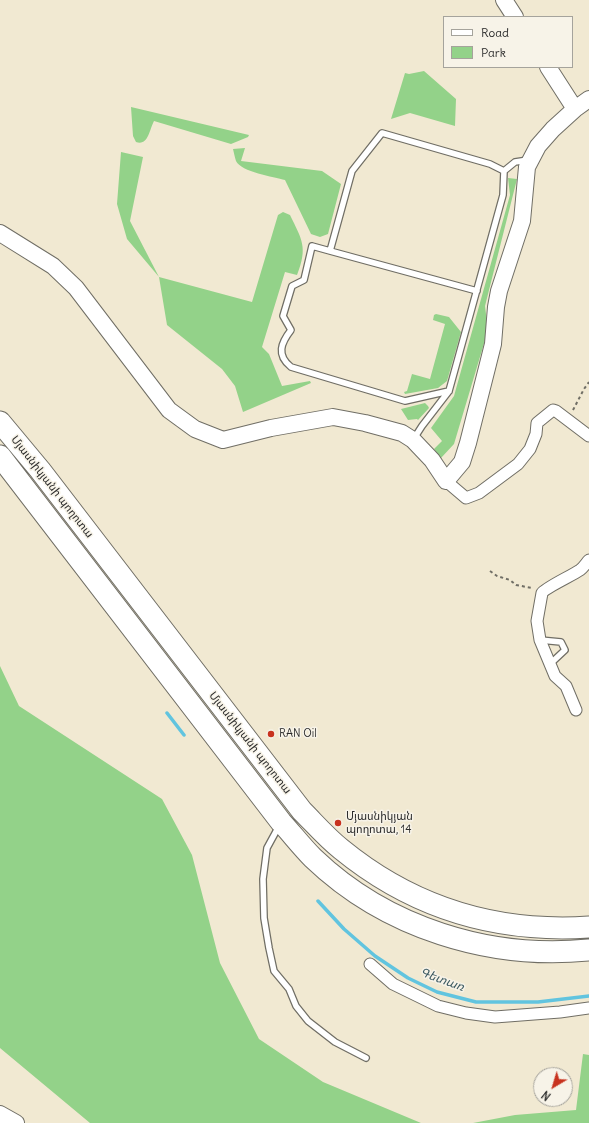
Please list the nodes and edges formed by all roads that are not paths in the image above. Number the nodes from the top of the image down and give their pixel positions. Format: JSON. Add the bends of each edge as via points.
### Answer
{"nodes":[{"id":1,"x":504,"y":0,"type":"edge"},
{"id":2,"x":514,"y":16,"type":"edge"},
{"id":3,"x":549,"y":68,"type":"edge"},
{"id":4,"x":589,"y":100,"type":"edge"},
{"id":5,"x":576,"y":109,"type":"junction"},
{"id":6,"x":530,"y":160,"type":"junction"},
{"id":7,"x":504,"y":171,"type":"junction"},
{"id":8,"x":0,"y":233,"type":"edge"},
{"id":9,"x":330,"y":251,"type":"junction"},
{"id":10,"x":477,"y":290,"type":"junction"},
{"id":11,"x":449,"y":391,"type":"junction"},
{"id":12,"x":0,"y":422,"type":"edge"},
{"id":13,"x":589,"y":436,"type":"edge"},
{"id":14,"x":413,"y":440,"type":"junction"},
{"id":15,"x":0,"y":456,"type":"edge"},
{"id":16,"x":446,"y":481,"type":"junction"},
{"id":17,"x":589,"y":560,"type":"edge"},
{"id":18,"x":540,"y":640,"type":"junction"},
{"id":19,"x":550,"y":664,"type":"junction"},
{"id":20,"x":576,"y":710,"type":"dead end"},
{"id":21,"x":281,"y":822,"type":"junction"},
{"id":22,"x":589,"y":927,"type":"edge"},
{"id":23,"x":589,"y":950,"type":"edge"},
{"id":24,"x":370,"y":964,"type":"dead end"},
{"id":25,"x":589,"y":1008,"type":"edge"},
{"id":26,"x":366,"y":1058,"type":"dead end"},
{"id":27,"x":0,"y":1114,"type":"edge"},
{"id":28,"x":16,"y":1123,"type":"edge"}],
"edges":[{"from":1,"to":2,"type":"street"},
{"from":3,"to":5,"type":"street"},
{"from":4,"to":5,"type":"street"},
{"from":5,"to":6,"type":"street","via":[[553,129]]},
{"from":6,"to":7,"type":"lane","via":[[515,162]]},
{"from":6,"to":16,"type":"street","via":[[527,167],[522,221],[499,291],[493,344],[468,443],[462,462]]},
{"from":7,"to":9,"type":"lane","via":[[490,164],[382,133],[352,171]]},
{"from":7,"to":10,"type":"lane","via":[[504,195]]},
{"from":8,"to":14,"type":"street","via":[[52,266],[76,288],[169,410],[195,430],[223,440],[333,417],[402,433]]},
{"from":9,"to":10,"type":"lane"},
{"from":9,"to":11,"type":"lane","via":[[312,246],[304,280],[292,286],[283,316],[291,330],[282,345],[286,363],[291,367],[405,401]]},
{"from":10,"to":11,"type":"lane"},
{"from":11,"to":14,"type":"lane"},
{"from":12,"to":22,"type":"highway","name":"Մյասնիկյանի պողոտա","via":[[40,470],[302,811],[340,848],[393,886],[455,912],[534,928]]},
{"from":13,"to":16,"type":"street","via":[[553,410],[537,423],[530,449],[518,464],[479,493],[466,498]]},
{"from":14,"to":16,"type":"street","via":[[432,460]]},
{"from":15,"to":21,"type":"highway","name":"Մյասնիկյանի պողոտա"},
{"from":17,"to":18,"type":"street","via":[[582,569],[544,589],[537,621]]},
{"from":18,"to":19,"type":"street"},
{"from":18,"to":19,"type":"lane","via":[[561,642],[565,650]]},
{"from":19,"to":20,"type":"street","via":[[555,676],[566,686]]},
{"from":21,"to":23,"type":"highway","name":"Մյասնիկյանի պողոտա","via":[[313,858],[342,882],[379,907],[416,926],[506,949],[534,952]]},
{"from":21,"to":26,"type":"lane","via":[[267,848],[263,879],[264,918],[274,971],[290,989],[296,1006],[308,1021],[335,1042]]},
{"from":24,"to":25,"type":"street","via":[[393,984],[438,1006],[466,1013],[495,1016]]},
{"from":27,"to":28,"type":"street"}]}
